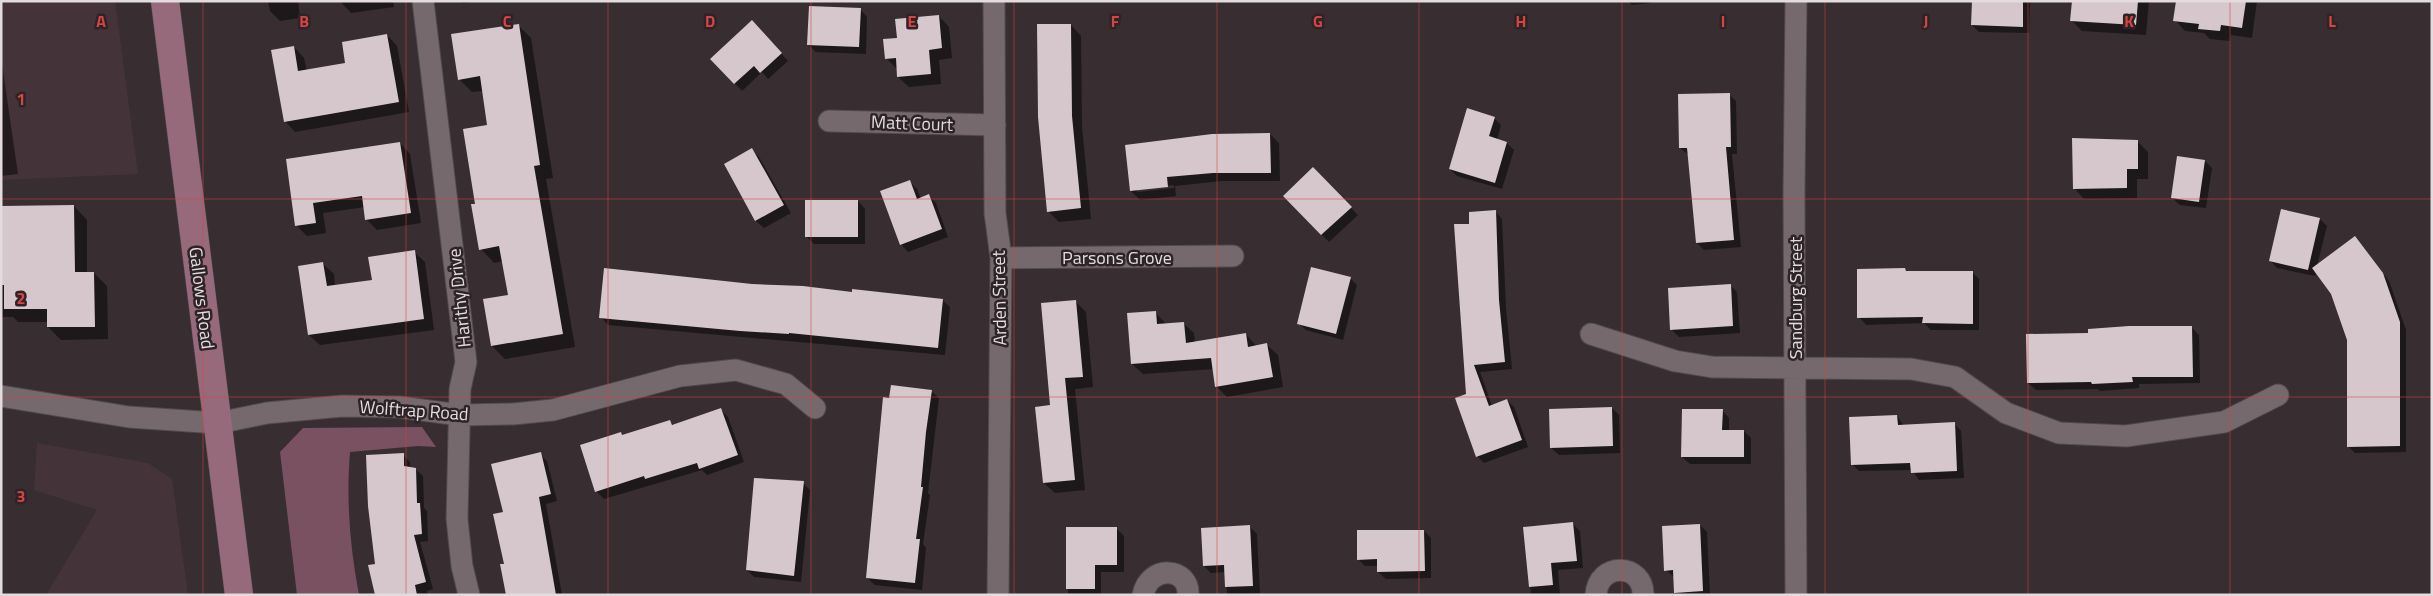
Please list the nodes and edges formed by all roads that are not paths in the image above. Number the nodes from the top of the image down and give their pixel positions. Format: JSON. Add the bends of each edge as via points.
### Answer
{"nodes":[{"id":1,"x":165,"y":1,"type":"edge"},
{"id":2,"x":423,"y":1,"type":"edge"},
{"id":3,"x":994,"y":1,"type":"edge"},
{"id":4,"x":1796,"y":1,"type":"edge"},
{"id":5,"x":829,"y":121,"type":"dead end"},
{"id":6,"x":994,"y":126,"type":"junction"},
{"id":7,"x":1233,"y":256,"type":"dead end"},
{"id":8,"x":1001,"y":258,"type":"junction"},
{"id":9,"x":1591,"y":334,"type":"dead end"},
{"id":10,"x":1795,"y":369,"type":"junction"},
{"id":11,"x":2278,"y":395,"type":"dead end"},
{"id":12,"x":1,"y":396,"type":"edge"},
{"id":13,"x":815,"y":408,"type":"dead end"},
{"id":14,"x":460,"y":414,"type":"junction"},
{"id":15,"x":218,"y":423,"type":"junction"},
{"id":16,"x":239,"y":595,"type":"edge"},
{"id":17,"x":469,"y":595,"type":"edge"},
{"id":18,"x":998,"y":595,"type":"edge"},
{"id":19,"x":1143,"y":595,"type":"edge"},
{"id":20,"x":1188,"y":595,"type":"edge"},
{"id":21,"x":1596,"y":595,"type":"edge"},
{"id":22,"x":1643,"y":595,"type":"edge"},
{"id":23,"x":1796,"y":595,"type":"edge"}],
"edges":[{"from":1,"to":15,"type":"main road","name":"Gallows Road"},
{"from":2,"to":14,"type":"street","name":"Harithy Drive","via":[[466,362],[460,389]]},
{"from":3,"to":6,"type":"street","name":"Arden Street"},
{"from":4,"to":10,"type":"street","name":"Sandburg Street"},
{"from":5,"to":6,"type":"street","name":"Matt Court"},
{"from":6,"to":8,"type":"street","name":"Arden Street","via":[[995,213]]},
{"from":7,"to":8,"type":"street","name":"Parsons Grove"},
{"from":8,"to":18,"type":"street","name":"Arden Street"},
{"from":9,"to":10,"type":"street","via":[[1675,361],[1703,366]]},
{"from":10,"to":11,"type":"street","via":[[1911,369],[1955,376],[2006,413],[2059,434],[2126,436],[2224,422]]},
{"from":10,"to":23,"type":"street","name":"Sandburg Street"},
{"from":12,"to":15,"type":"street","name":"Wolftrap Road","via":[[129,418]]},
{"from":13,"to":14,"type":"street","name":"Wolftrap Road","via":[[786,384],[736,370],[680,376],[554,410]]},
{"from":14,"to":15,"type":"street","name":"Wolftrap Road","via":[[399,407],[342,406],[260,414]]},
{"from":14,"to":17,"type":"street","name":"Harithy Drive","via":[[457,519]]},
{"from":15,"to":16,"type":"main road","name":"Gallows Road"},
{"from":19,"to":20,"type":"street","via":[[1152,577],[1163,572],[1174,573],[1183,580]]},
{"from":21,"to":22,"type":"street","via":[[1597,585],[1605,574],[1617,569],[1629,571],[1639,579]]}]}
